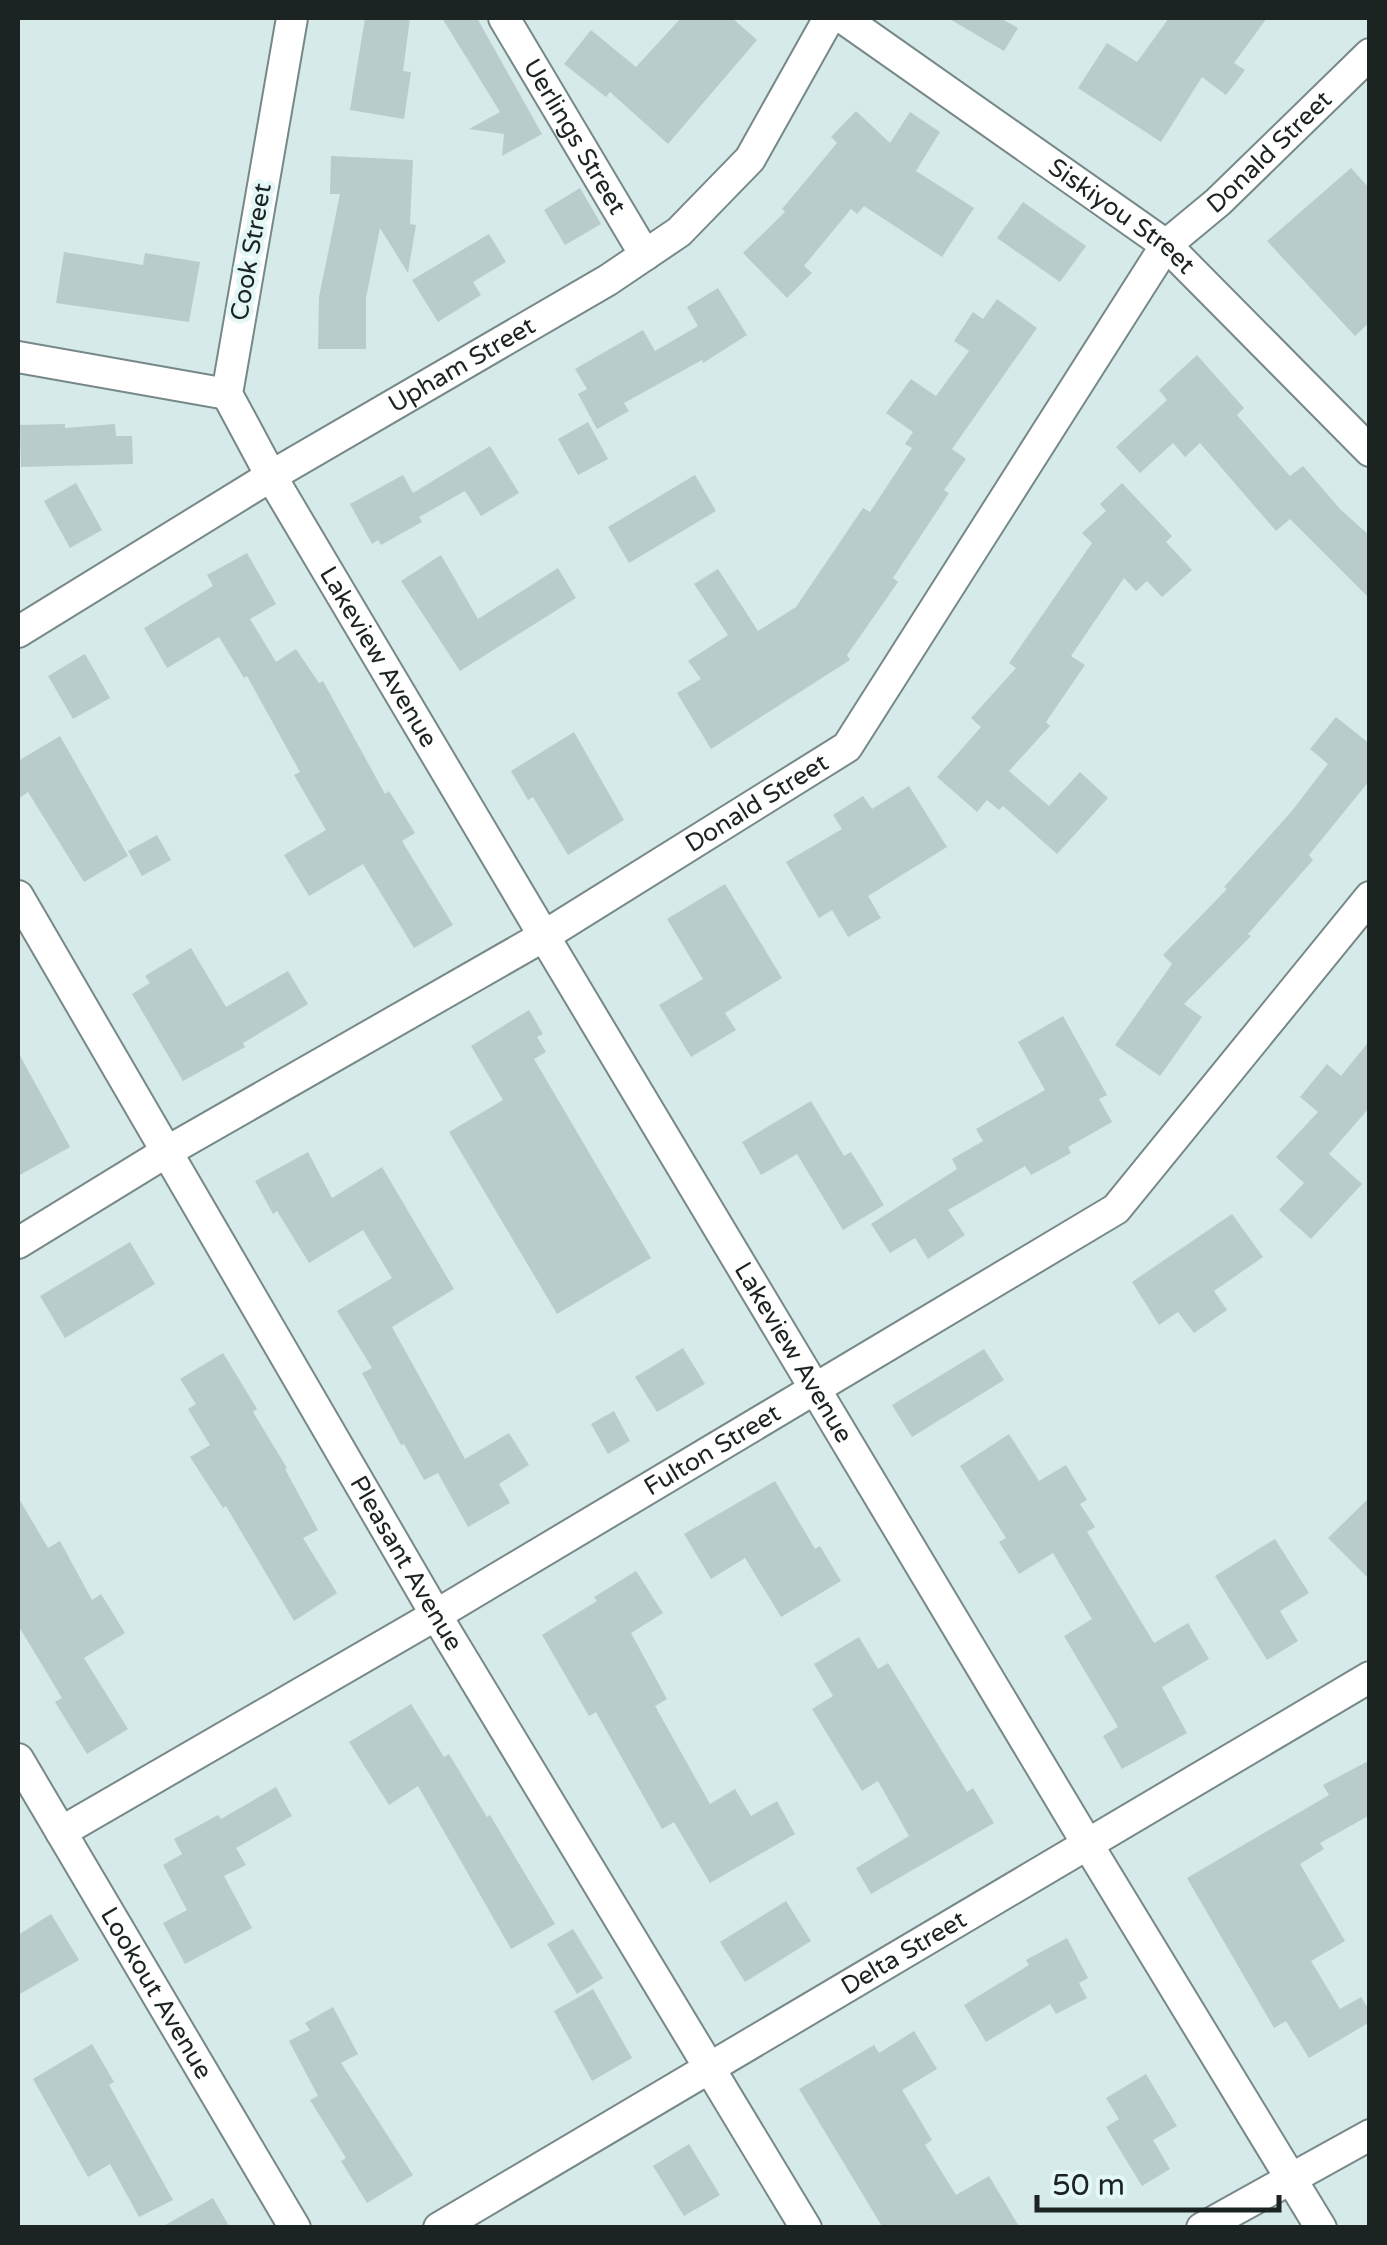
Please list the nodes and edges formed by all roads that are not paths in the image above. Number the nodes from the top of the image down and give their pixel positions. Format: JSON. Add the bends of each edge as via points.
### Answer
{"nodes":[{"id":1,"x":292,"y":18,"type":"edge"},
{"id":2,"x":504,"y":18,"type":"edge"},
{"id":3,"x":829,"y":18,"type":"edge"},
{"id":4,"x":842,"y":18,"type":"edge"},
{"id":5,"x":1370,"y":54,"type":"edge"},
{"id":6,"x":1166,"y":244,"type":"junction"},
{"id":7,"x":645,"y":255,"type":"junction"},
{"id":8,"x":18,"y":357,"type":"edge"},
{"id":9,"x":227,"y":394,"type":"junction"},
{"id":10,"x":1370,"y":451,"type":"edge"},
{"id":11,"x":270,"y":476,"type":"junction"},
{"id":12,"x":18,"y":632,"type":"edge"},
{"id":13,"x":18,"y":896,"type":"edge"},
{"id":14,"x":1370,"y":897,"type":"edge"},
{"id":15,"x":544,"y":936,"type":"junction"},
{"id":16,"x":168,"y":1151,"type":"junction"},
{"id":17,"x":18,"y":1242,"type":"edge"},
{"id":18,"x":816,"y":1386,"type":"junction"},
{"id":19,"x":436,"y":1615,"type":"junction"},
{"id":20,"x":1370,"y":1677,"type":"edge"},
{"id":21,"x":18,"y":1759,"type":"edge"},
{"id":22,"x":61,"y":1832,"type":"junction"},
{"id":23,"x":1088,"y":1845,"type":"junction"},
{"id":24,"x":710,"y":2068,"type":"junction"},
{"id":25,"x":1370,"y":2134,"type":"edge"},
{"id":26,"x":1294,"y":2179,"type":"junction"},
{"id":27,"x":295,"y":2228,"type":"edge"},
{"id":28,"x":439,"y":2228,"type":"edge"},
{"id":29,"x":806,"y":2228,"type":"edge"},
{"id":30,"x":1202,"y":2228,"type":"edge"},
{"id":31,"x":1321,"y":2228,"type":"edge"}],
"edges":[{"from":1,"to":9,"type":"street","name":"Cook Street"},
{"from":2,"to":7,"type":"street","name":"Uerlings Street"},
{"from":3,"to":7,"type":"street","name":"Upham Street","via":[[750,160],[679,232]]},
{"from":4,"to":6,"type":"street","name":"Siskiyou Street"},
{"from":5,"to":6,"type":"street","name":"Donald Street"},
{"from":6,"to":10,"type":"street","name":"Siskiyou Street"},
{"from":6,"to":15,"type":"street","name":"Donald Street","via":[[847,748]]},
{"from":7,"to":11,"type":"street","name":"Upham Street"},
{"from":8,"to":9,"type":"street"},
{"from":9,"to":11,"type":"street"},
{"from":11,"to":12,"type":"street","name":"Upham Street"},
{"from":11,"to":15,"type":"street","name":"Lakeview Avenue"},
{"from":13,"to":16,"type":"street","name":"Pleasant Avenue"},
{"from":14,"to":18,"type":"street","name":"Fulton Street","via":[[1116,1209]]},
{"from":15,"to":16,"type":"street","name":"Donald Street"},
{"from":15,"to":18,"type":"street","name":"Lakeview Avenue"},
{"from":16,"to":17,"type":"street","name":"Donald Street"},
{"from":16,"to":19,"type":"street","name":"Pleasant Avenue"},
{"from":18,"to":19,"type":"street","name":"Fulton Street"},
{"from":18,"to":23,"type":"street","name":"Lakeview Avenue"},
{"from":19,"to":22,"type":"street","name":"Fulton Street"},
{"from":19,"to":24,"type":"street","name":"Pleasant Avenue"},
{"from":20,"to":23,"type":"street","name":"Delta Street"},
{"from":21,"to":22,"type":"street","name":"Lookout Avenue"},
{"from":22,"to":27,"type":"street","name":"Lookout Avenue"},
{"from":23,"to":24,"type":"street","name":"Delta Street"},
{"from":23,"to":26,"type":"street","name":"Lakeview Avenue"},
{"from":24,"to":28,"type":"street","name":"Delta Street"},
{"from":24,"to":29,"type":"street","name":"Pleasant Avenue"},
{"from":25,"to":26,"type":"street"},
{"from":26,"to":30,"type":"street"},
{"from":26,"to":31,"type":"street","name":"Lakeview Avenue"}]}
